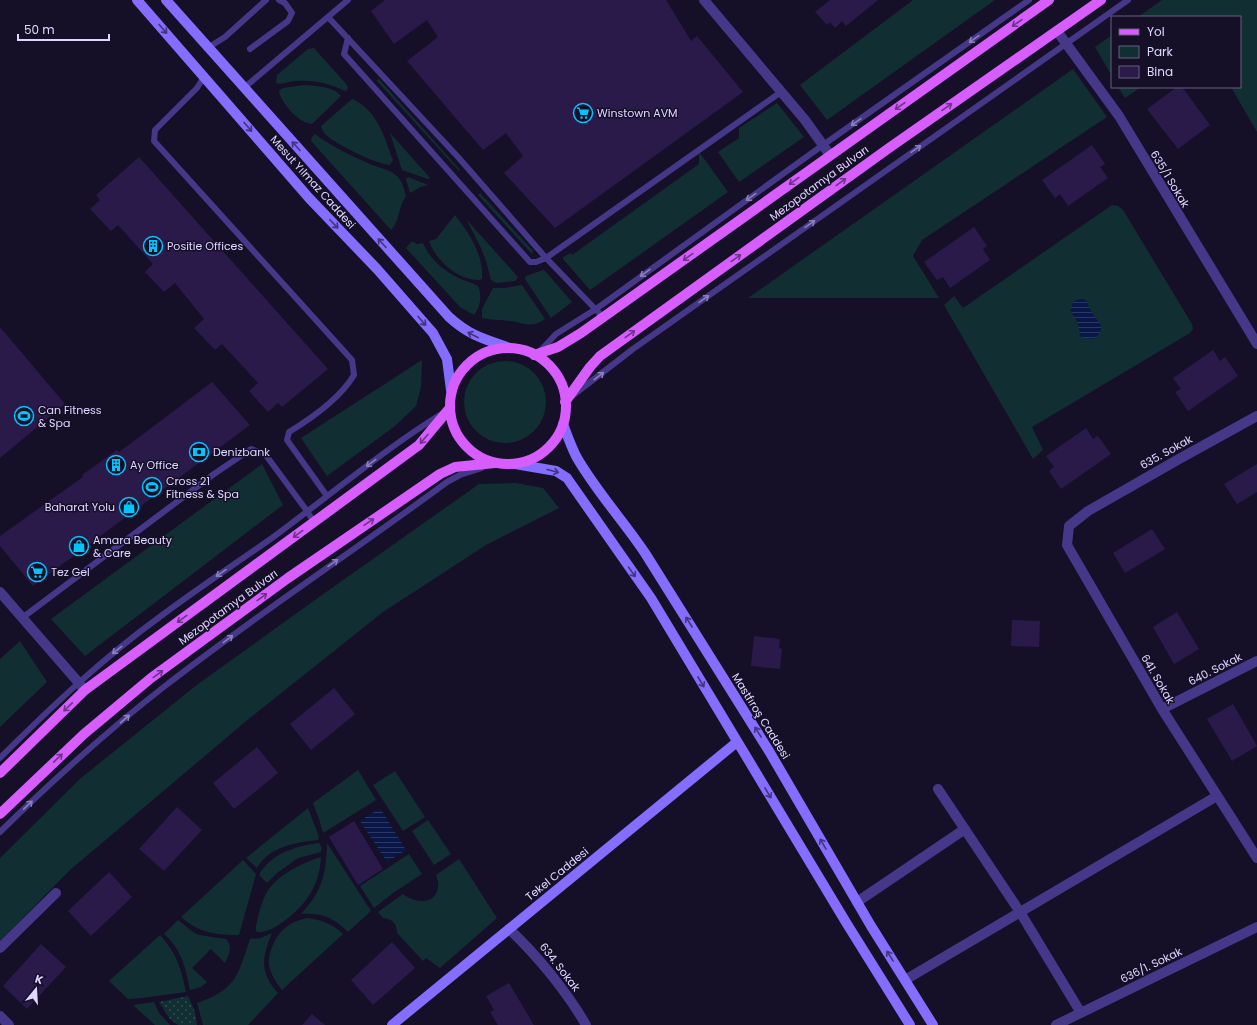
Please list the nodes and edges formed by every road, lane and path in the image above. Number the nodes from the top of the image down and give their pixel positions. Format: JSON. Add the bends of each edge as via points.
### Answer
{"nodes":[{"id":1,"x":137,"y":0,"type":"edge"},
{"id":2,"x":166,"y":0,"type":"edge"},
{"id":3,"x":266,"y":0,"type":"edge"},
{"id":4,"x":279,"y":0,"type":"edge"},
{"id":5,"x":348,"y":0,"type":"edge"},
{"id":6,"x":704,"y":0,"type":"edge"},
{"id":7,"x":1029,"y":0,"type":"edge"},
{"id":8,"x":1049,"y":0,"type":"edge"},
{"id":9,"x":1101,"y":0,"type":"edge"},
{"id":10,"x":1128,"y":0,"type":"edge"},
{"id":11,"x":328,"y":17,"type":"junction"},
{"id":12,"x":1057,"y":31,"type":"junction"},
{"id":13,"x":348,"y":38,"type":"junction"},
{"id":14,"x":1066,"y":43,"type":"junction"},
{"id":15,"x":209,"y":47,"type":"junction"},
{"id":16,"x":250,"y":49,"type":"dead end"},
{"id":17,"x":204,"y":77,"type":"junction"},
{"id":18,"x":244,"y":88,"type":"junction"},
{"id":19,"x":781,"y":92,"type":"junction"},
{"id":20,"x":823,"y":145,"type":"junction"},
{"id":21,"x":830,"y":155,"type":"junction"},
{"id":22,"x":546,"y":258,"type":"junction"},
{"id":23,"x":596,"y":309,"type":"junction"},
{"id":24,"x":603,"y":317,"type":"junction"},
{"id":25,"x":1257,"y":344,"type":"edge"},
{"id":26,"x":510,"y":348,"type":"junction"},
{"id":27,"x":536,"y":354,"type":"junction"},
{"id":28,"x":451,"y":390,"type":"junction"},
{"id":29,"x":566,"y":401,"type":"junction"},
{"id":30,"x":449,"y":409,"type":"junction"},
{"id":31,"x":1257,"y":416,"type":"edge"},
{"id":32,"x":563,"y":424,"type":"junction"},
{"id":33,"x":495,"y":463,"type":"junction"},
{"id":34,"x":514,"y":464,"type":"junction"},
{"id":35,"x":326,"y":496,"type":"junction"},
{"id":36,"x":307,"y":511,"type":"junction"},
{"id":37,"x":1088,"y":511,"type":"joint"},
{"id":38,"x":314,"y":522,"type":"junction"},
{"id":39,"x":0,"y":592,"type":"edge"},
{"id":40,"x":22,"y":618,"type":"junction"},
{"id":41,"x":1257,"y":661,"type":"edge"},
{"id":42,"x":82,"y":687,"type":"junction"},
{"id":43,"x":1162,"y":709,"type":"junction"},
{"id":44,"x":737,"y":742,"type":"junction"},
{"id":45,"x":0,"y":758,"type":"edge"},
{"id":46,"x":0,"y":773,"type":"edge"},
{"id":47,"x":938,"y":789,"type":"dead end"},
{"id":48,"x":1217,"y":796,"type":"junction"},
{"id":49,"x":0,"y":814,"type":"edge"},
{"id":50,"x":965,"y":829,"type":"junction"},
{"id":51,"x":0,"y":832,"type":"edge"},
{"id":52,"x":1257,"y":858,"type":"edge"},
{"id":53,"x":56,"y":893,"type":"dead end"},
{"id":54,"x":857,"y":902,"type":"junction"},
{"id":55,"x":1020,"y":912,"type":"junction"},
{"id":56,"x":1257,"y":926,"type":"edge"},
{"id":57,"x":509,"y":929,"type":"junction"},
{"id":58,"x":0,"y":948,"type":"edge"},
{"id":59,"x":904,"y":980,"type":"junction"},
{"id":60,"x":1081,"y":1013,"type":"junction"},
{"id":61,"x":0,"y":1016,"type":"edge"},
{"id":62,"x":9,"y":1025,"type":"edge"},
{"id":63,"x":392,"y":1025,"type":"edge"},
{"id":64,"x":586,"y":1025,"type":"edge"},
{"id":65,"x":910,"y":1025,"type":"edge"},
{"id":66,"x":932,"y":1025,"type":"edge"},
{"id":67,"x":1056,"y":1025,"type":"edge"}],
"edges":[{"from":1,"to":17,"type":"main road","name":"Mesut Yılmaz Caddesi","one_way":true},
{"from":2,"to":15,"type":"main road","name":"Mesut Yılmaz Caddesi"},
{"from":3,"to":15,"type":"lane"},
{"from":4,"to":16,"type":"lane","via":[[285,3],[292,13],[288,21]]},
{"from":5,"to":11,"type":"lane"},
{"from":6,"to":19,"type":"street"},
{"from":7,"to":20,"type":"lane","one_way":true},
{"from":8,"to":21,"type":"main road","name":"Mezopotamya Bulvarı","one_way":true},
{"from":9,"to":12,"type":"main road","name":"Mezopotamya Bulvarı"},
{"from":10,"to":14,"type":"lane"},
{"from":11,"to":13,"type":"lane"},
{"from":11,"to":18,"type":"lane"},
{"from":12,"to":14,"type":"street","name":"635/1 Sokak"},
{"from":29,"to":12,"type":"main road","name":"Mezopotamya Bulvarı","one_way":true,"via":[[600,356],[889,148]]},
{"from":13,"to":22,"type":"lane","via":[[458,157]]},
{"from":13,"to":22,"type":"lane","via":[[344,54],[530,262]]},
{"from":14,"to":25,"type":"street","name":"635/1 Sokak","via":[[1119,116]]},
{"from":29,"to":14,"type":"lane","one_way":true,"via":[[633,349]]},
{"from":15,"to":18,"type":"main road","name":"Mesut Yılmaz Caddesi"},
{"from":17,"to":28,"type":"main road","name":"Mesut Yılmaz Caddesi","one_way":true,"via":[[309,198],[377,269],[433,333],[447,359]]},
{"from":17,"to":35,"type":"lane","via":[[197,88],[155,130],[154,141],[352,360],[354,375],[348,386],[309,420],[289,432],[287,440]]},
{"from":26,"to":18,"type":"main road","name":"Mesut Yılmaz Caddesi","one_way":true,"via":[[475,336],[449,318]]},
{"from":19,"to":20,"type":"street"},
{"from":19,"to":22,"type":"lane"},
{"from":20,"to":21,"type":"street"},
{"from":20,"to":23,"type":"lane","one_way":true},
{"from":21,"to":24,"type":"main road","name":"Mezopotamya Bulvarı","one_way":true},
{"from":22,"to":23,"type":"lane"},
{"from":23,"to":24,"type":"lane"},
{"from":23,"to":27,"type":"lane","via":[[556,334]]},
{"from":24,"to":27,"type":"main road","name":"Mezopotamya Bulvarı","via":[[558,347]]},
{"from":26,"to":27,"type":"main road"},
{"from":26,"to":28,"type":"main road","via":[[491,351],[473,359],[460,373]]},
{"from":27,"to":29,"type":"main road","via":[[556,374]]},
{"from":28,"to":30,"type":"main road"},
{"from":29,"to":32,"type":"main road"},
{"from":30,"to":33,"type":"main road","via":[[453,427],[463,444],[477,456]]},
{"from":30,"to":35,"type":"lane","one_way":true},
{"from":30,"to":38,"type":"main road","name":"Mezopotamya Bulvarı","one_way":true,"via":[[418,445]]},
{"from":31,"to":37,"type":"street","name":"635. Sokak"},
{"from":32,"to":34,"type":"main road","via":[[556,439],[545,451],[531,460]]},
{"from":54,"to":32,"type":"main road","name":"Mastfıroş Caddesi","one_way":true,"via":[[770,751],[630,529],[576,455]]},
{"from":33,"to":34,"type":"main road"},
{"from":49,"to":33,"type":"main road","name":"Mezopotamya Bulvarı","one_way":true,"via":[[114,708],[288,578],[440,474],[455,467]]},
{"from":51,"to":33,"type":"lane","one_way":true,"via":[[64,772],[177,677],[447,482]]},
{"from":34,"to":44,"type":"main road","one_way":true,"via":[[556,471],[567,478],[651,598]]},
{"from":35,"to":36,"type":"lane"},
{"from":36,"to":38,"type":"lane"},
{"from":36,"to":40,"type":"lane","via":[[265,454],[251,449]]},
{"from":36,"to":42,"type":"lane","one_way":true,"via":[[161,616],[102,662]]},
{"from":37,"to":43,"type":"street","name":"641. Sokak","via":[[1069,526],[1067,545]]},
{"from":38,"to":42,"type":"main road","name":"Mezopotamya Bulvarı","one_way":true},
{"from":39,"to":40,"type":"street"},
{"from":40,"to":42,"type":"street"},
{"from":41,"to":43,"type":"street","name":"640. Sokak"},
{"from":42,"to":45,"type":"lane"},
{"from":42,"to":46,"type":"main road","name":"Mezopotamya Bulvarı","one_way":true},
{"from":43,"to":48,"type":"street","name":"641. Sokak"},
{"from":44,"to":57,"type":"main road","name":"Tekel Caddesi"},
{"from":44,"to":65,"type":"main road","one_way":true},
{"from":47,"to":50,"type":"street"},
{"from":48,"to":52,"type":"street","name":"641. Sokak"},
{"from":48,"to":55,"type":"street"},
{"from":50,"to":54,"type":"street"},
{"from":50,"to":55,"type":"street"},
{"from":53,"to":58,"type":"street"},
{"from":59,"to":54,"type":"main road","name":"Mastfıroş Caddesi","one_way":true},
{"from":55,"to":59,"type":"street"},
{"from":55,"to":60,"type":"street"},
{"from":56,"to":60,"type":"street","name":"636/1. Sokak"},
{"from":57,"to":63,"type":"main road","name":"Tekel Caddesi"},
{"from":57,"to":64,"type":"street","name":"634. Sokak","via":[[528,947],[578,1010]]},
{"from":59,"to":66,"type":"main road","name":"Mastfıroş Caddesi"},
{"from":60,"to":67,"type":"street","name":"636/1. Sokak"},
{"from":61,"to":62,"type":"street"}]}
